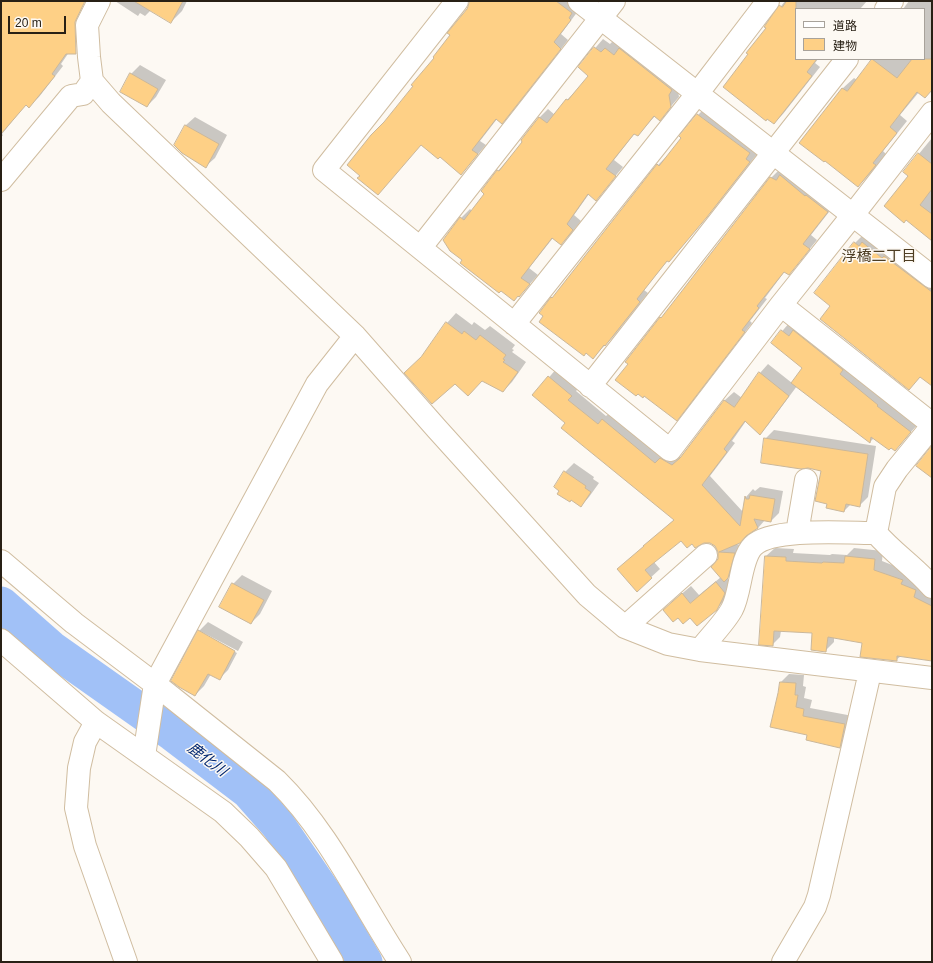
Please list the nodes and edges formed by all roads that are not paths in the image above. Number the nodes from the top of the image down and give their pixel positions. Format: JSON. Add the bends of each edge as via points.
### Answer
{"nodes":[{"id":1,"x":99,"y":1,"type":"edge"},
{"id":2,"x":457,"y":1,"type":"edge"},
{"id":3,"x":579,"y":1,"type":"edge"},
{"id":4,"x":614,"y":1,"type":"edge"},
{"id":5,"x":768,"y":1,"type":"edge"},
{"id":6,"x":600,"y":18,"type":"junction"},
{"id":7,"x":846,"y":60,"type":"edge"},
{"id":8,"x":92,"y":81,"type":"junction"},
{"id":9,"x":697,"y":94,"type":"junction"},
{"id":10,"x":932,"y":113,"type":"edge"},
{"id":11,"x":774,"y":153,"type":"junction"},
{"id":12,"x":1,"y":180,"type":"edge"},
{"id":13,"x":852,"y":216,"type":"junction"},
{"id":14,"x":421,"y":247,"type":"junction"},
{"id":15,"x":932,"y":277,"type":"edge"},
{"id":16,"x":781,"y":304,"type":"junction"},
{"id":17,"x":514,"y":324,"type":"junction"},
{"id":18,"x":354,"y":336,"type":"junction"},
{"id":19,"x":590,"y":386,"type":"junction"},
{"id":20,"x":932,"y":425,"type":"edge"},
{"id":21,"x":806,"y":480,"type":"dead end"},
{"id":22,"x":797,"y":533,"type":"junction"},
{"id":23,"x":876,"y":533,"type":"junction"},
{"id":24,"x":706,"y":555,"type":"dead end"},
{"id":25,"x":1,"y":561,"type":"edge"},
{"id":26,"x":932,"y":588,"type":"edge"},
{"id":27,"x":625,"y":628,"type":"junction"},
{"id":28,"x":1,"y":640,"type":"edge"},
{"id":29,"x":700,"y":650,"type":"junction"},
{"id":30,"x":870,"y":672,"type":"junction"},
{"id":31,"x":932,"y":678,"type":"edge"},
{"id":32,"x":155,"y":684,"type":"junction"},
{"id":33,"x":96,"y":722,"type":"junction"},
{"id":34,"x":144,"y":752,"type":"junction"},
{"id":35,"x":126,"y":962,"type":"edge"},
{"id":36,"x":332,"y":962,"type":"edge"},
{"id":37,"x":400,"y":962,"type":"edge"},
{"id":38,"x":783,"y":962,"type":"edge"}],
"edges":[{"from":1,"to":8,"type":"street","via":[[87,25]]},
{"from":2,"to":14,"type":"street","via":[[324,170]]},
{"from":3,"to":6,"type":"street"},
{"from":4,"to":6,"type":"street"},
{"from":5,"to":9,"type":"street"},
{"from":6,"to":9,"type":"street"},
{"from":6,"to":14,"type":"street"},
{"from":7,"to":11,"type":"street"},
{"from":8,"to":12,"type":"street","via":[[83,94],[71,96]]},
{"from":8,"to":18,"type":"street","via":[[111,103]]},
{"from":9,"to":11,"type":"street"},
{"from":9,"to":17,"type":"street"},
{"from":10,"to":13,"type":"street"},
{"from":11,"to":13,"type":"street"},
{"from":11,"to":19,"type":"street"},
{"from":13,"to":15,"type":"street"},
{"from":13,"to":16,"type":"street"},
{"from":14,"to":17,"type":"street"},
{"from":16,"to":19,"type":"street","via":[[670,450]]},
{"from":16,"to":20,"type":"street"},
{"from":17,"to":19,"type":"street"},
{"from":18,"to":27,"type":"street","via":[[587,596]]},
{"from":18,"to":32,"type":"street","via":[[317,384]]},
{"from":20,"to":23,"type":"street","via":[[885,487]]},
{"from":21,"to":22,"type":"street"},
{"from":22,"to":23,"type":"street"},
{"from":22,"to":29,"type":"street","via":[[771,537],[753,546],[747,555],[732,610]]},
{"from":23,"to":26,"type":"street"},
{"from":24,"to":27,"type":"street"},
{"from":25,"to":32,"type":"street","via":[[74,623]]},
{"from":27,"to":29,"type":"street","via":[[668,644]]},
{"from":28,"to":33,"type":"street"},
{"from":29,"to":30,"type":"street"},
{"from":30,"to":31,"type":"street"},
{"from":30,"to":38,"type":"street","via":[[819,895],[815,907]]},
{"from":32,"to":34,"type":"street"},
{"from":32,"to":37,"type":"street","via":[[291,795],[344,867]]},
{"from":33,"to":34,"type":"street"},
{"from":33,"to":35,"type":"street","via":[[85,742],[79,768],[76,808],[85,846]]},
{"from":34,"to":36,"type":"street","via":[[223,812],[249,837],[276,868]]}]}
